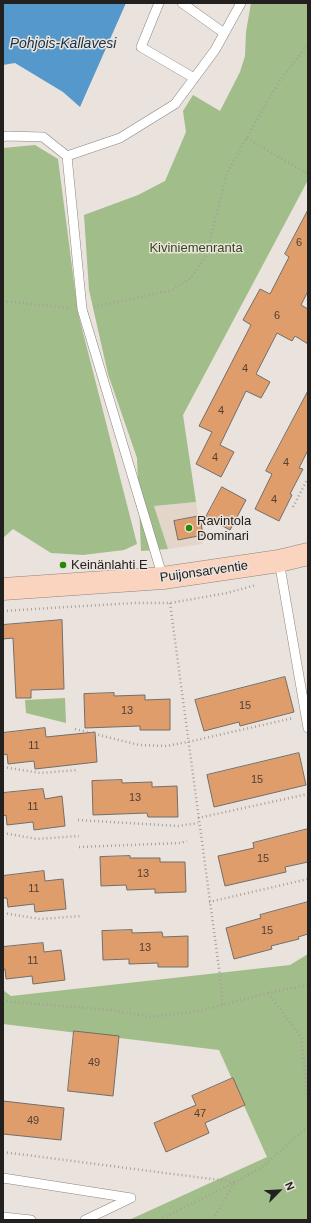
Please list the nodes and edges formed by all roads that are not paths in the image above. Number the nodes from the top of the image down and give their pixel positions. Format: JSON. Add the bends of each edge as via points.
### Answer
{"nodes":[{"id":1,"x":159,"y":3,"type":"edge"},
{"id":2,"x":182,"y":3,"type":"edge"},
{"id":3,"x":241,"y":3,"type":"edge"},
{"id":4,"x":224,"y":33,"type":"junction"},
{"id":5,"x":194,"y":78,"type":"junction"},
{"id":6,"x":3,"y":138,"type":"edge"},
{"id":7,"x":67,"y":156,"type":"junction"},
{"id":8,"x":308,"y":554,"type":"edge"},
{"id":9,"x":279,"y":561,"type":"junction"},
{"id":10,"x":163,"y":578,"type":"junction"},
{"id":11,"x":3,"y":589,"type":"edge"},
{"id":12,"x":308,"y":728,"type":"edge"},
{"id":13,"x":3,"y":1178,"type":"edge"},
{"id":14,"x":3,"y":1217,"type":"edge"},
{"id":15,"x":31,"y":1220,"type":"edge"},
{"id":16,"x":85,"y":1220,"type":"edge"}],
"edges":[{"from":1,"to":5,"type":"lane","via":[[141,47]]},
{"from":2,"to":4,"type":"lane"},
{"from":3,"to":4,"type":"lane"},
{"from":4,"to":5,"type":"lane"},
{"from":5,"to":7,"type":"lane","via":[[175,104],[120,138]]},
{"from":6,"to":7,"type":"lane","via":[[43,137]]},
{"from":7,"to":10,"type":"lane","via":[[82,309]]},
{"from":8,"to":9,"type":"main road","name":"Puijonsarventie"},
{"from":9,"to":10,"type":"main road","name":"Puijonsarventie"},
{"from":9,"to":12,"type":"lane"},
{"from":10,"to":11,"type":"main road","name":"Puijonsarventie"},
{"from":13,"to":16,"type":"lane","via":[[131,1198]]},
{"from":14,"to":15,"type":"lane"}]}
